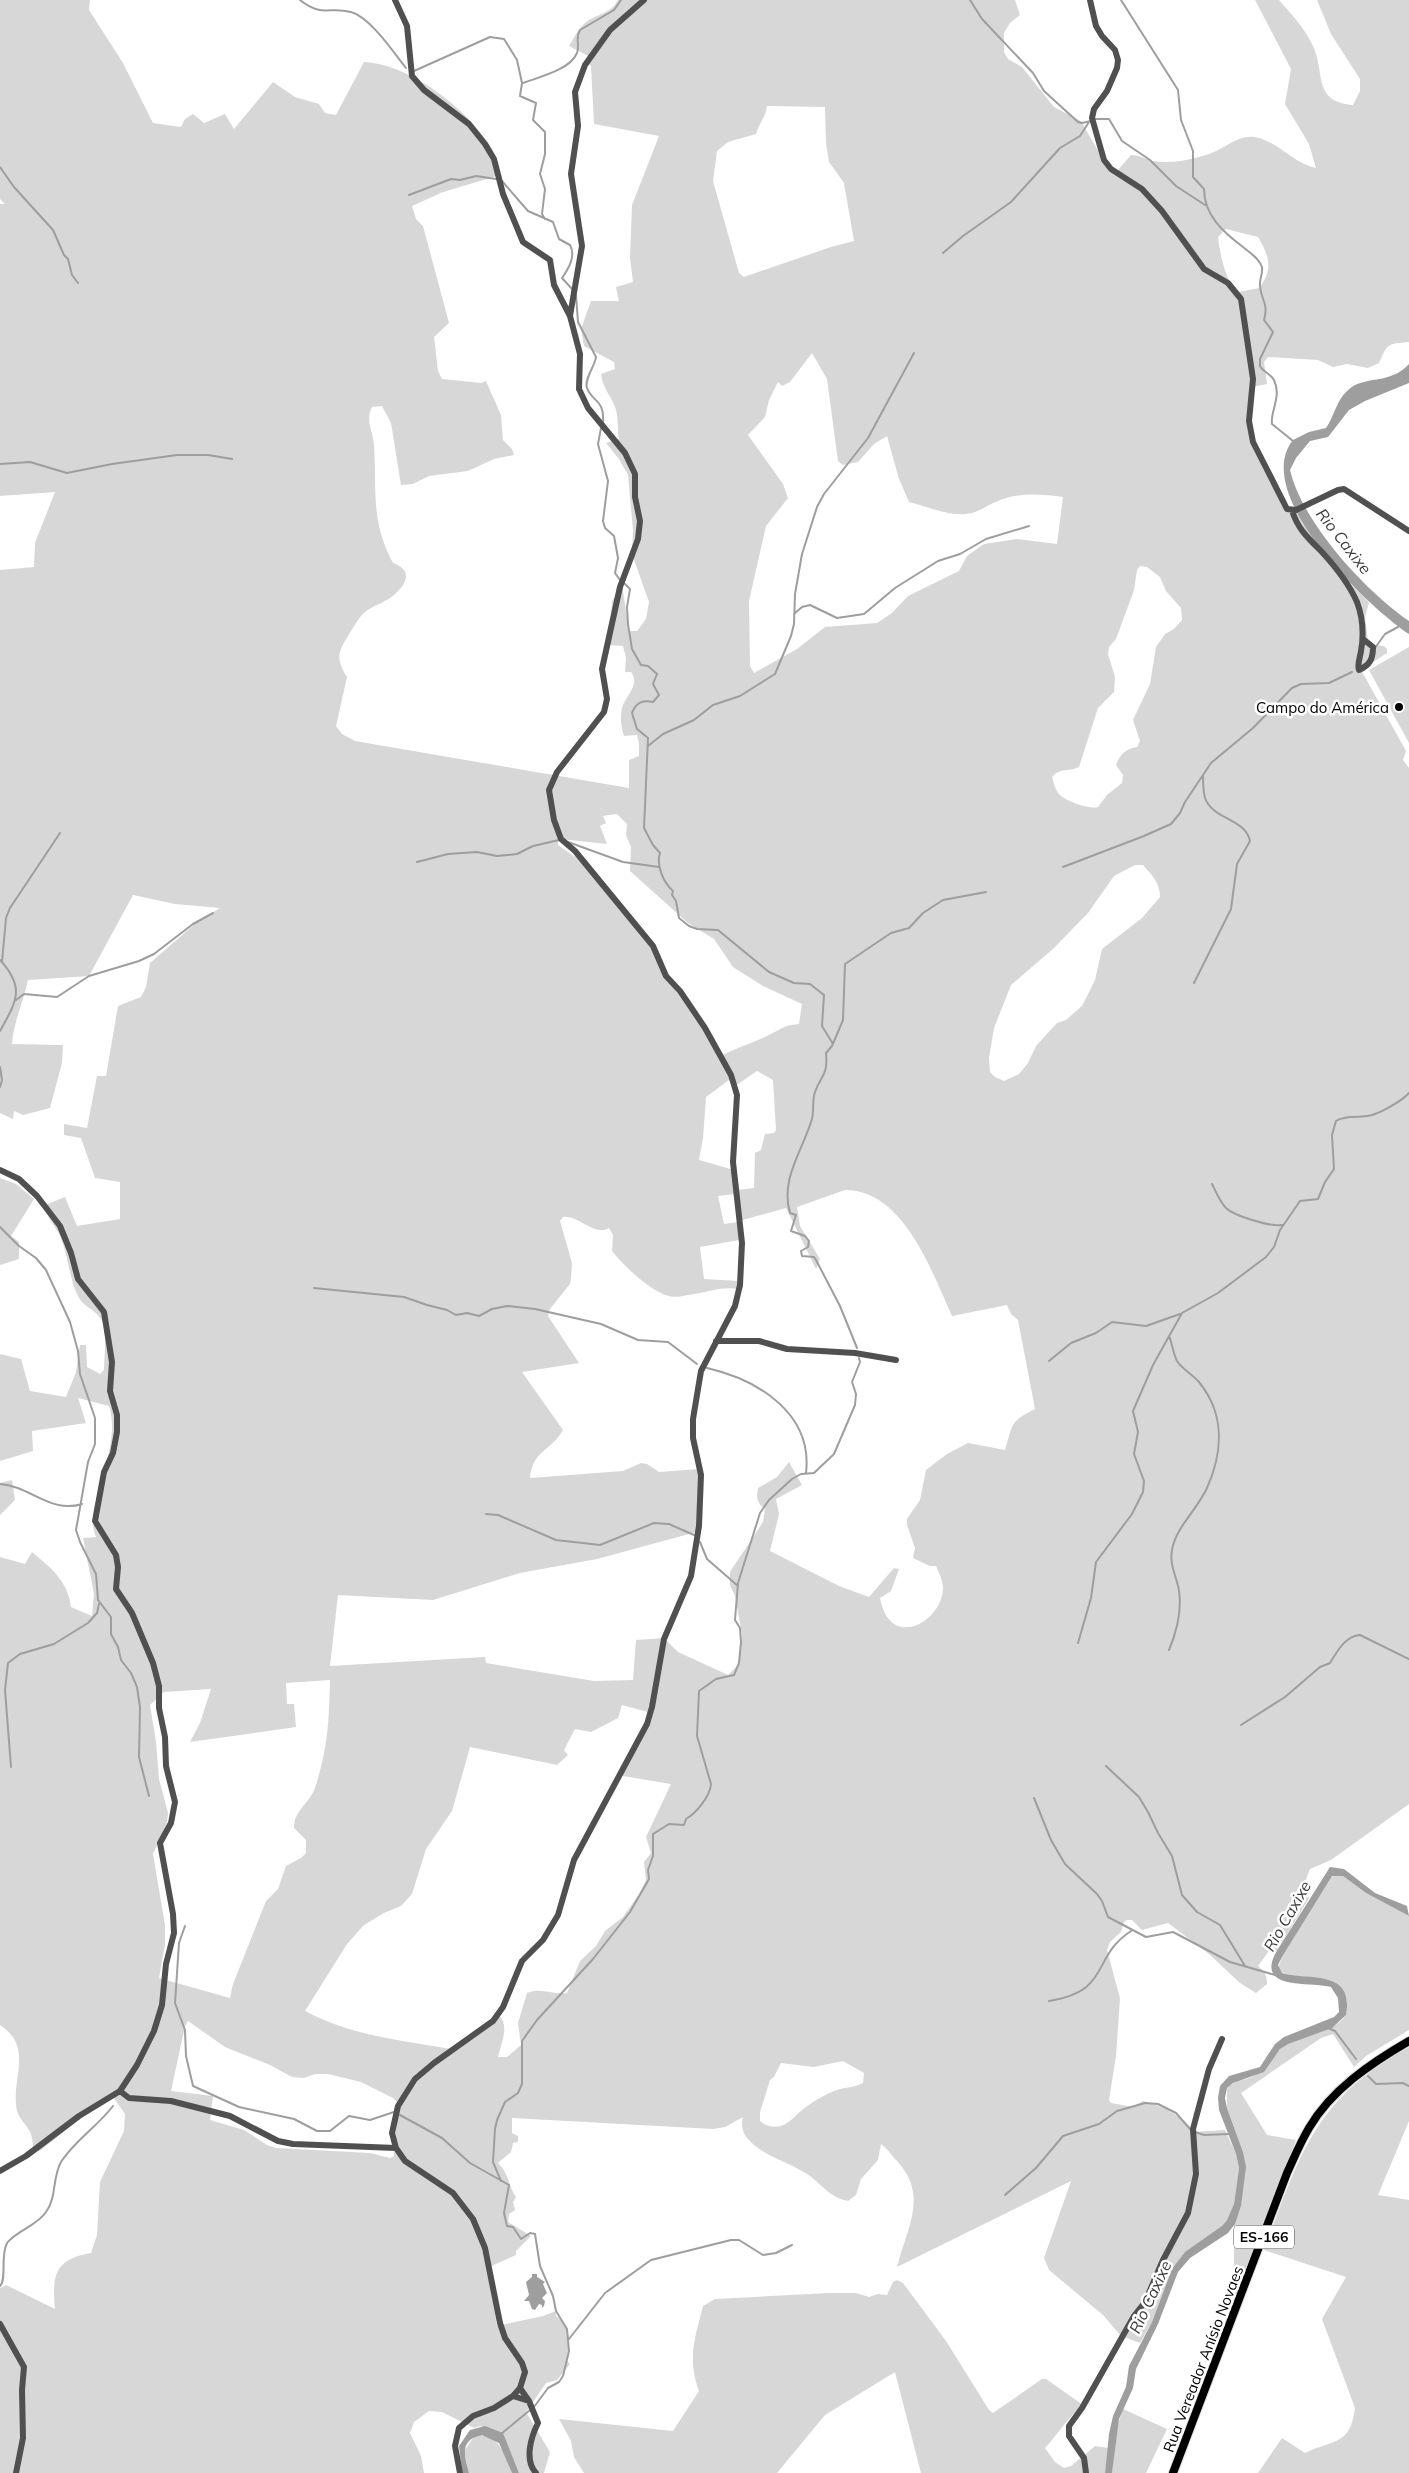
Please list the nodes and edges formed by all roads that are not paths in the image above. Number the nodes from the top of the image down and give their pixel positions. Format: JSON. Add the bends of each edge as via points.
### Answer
{"nodes":[{"id":1,"x":395,"y":0,"type":"edge"},
{"id":2,"x":644,"y":0,"type":"edge"},
{"id":3,"x":1090,"y":0,"type":"edge"},
{"id":4,"x":570,"y":316,"type":"junction"},
{"id":5,"x":1294,"y":510,"type":"junction"},
{"id":6,"x":1409,"y":531,"type":"edge"},
{"id":7,"x":1362,"y":639,"type":"dead end"},
{"id":8,"x":0,"y":1170,"type":"edge"},
{"id":9,"x":716,"y":1341,"type":"junction"},
{"id":10,"x":896,"y":1360,"type":"dead end"},
{"id":11,"x":1222,"y":2038,"type":"dead end"},
{"id":12,"x":1409,"y":2041,"type":"edge"},
{"id":13,"x":120,"y":2091,"type":"junction"},
{"id":14,"x":396,"y":2148,"type":"junction"},
{"id":15,"x":0,"y":2170,"type":"edge"},
{"id":16,"x":0,"y":2324,"type":"edge"},
{"id":17,"x":520,"y":2388,"type":"junction"},
{"id":18,"x":513,"y":2396,"type":"junction"},
{"id":19,"x":530,"y":2402,"type":"junction"},
{"id":20,"x":16,"y":2473,"type":"edge"},
{"id":21,"x":460,"y":2473,"type":"edge"},
{"id":22,"x":536,"y":2473,"type":"edge"},
{"id":23,"x":1086,"y":2473,"type":"edge"},
{"id":24,"x":1173,"y":2473,"type":"edge"}],
"edges":[{"from":1,"to":4,"type":"street","via":[[407,26],[412,76],[424,90],[468,124],[485,144],[494,159],[503,194],[523,242],[550,260],[554,285]]},
{"from":2,"to":4,"type":"street","via":[[610,30],[586,65],[575,92],[578,126],[571,174],[582,246]]},
{"from":3,"to":5,"type":"street","via":[[1096,26],[1115,50],[1118,60],[1107,91],[1094,109],[1092,118],[1104,160],[1111,169],[1142,189],[1204,269],[1228,283],[1241,299],[1252,379],[1249,421],[1252,442],[1287,509]]},
{"from":4,"to":9,"type":"street","via":[[580,354],[579,389],[588,408],[625,453],[636,474],[640,521],[638,539],[620,587],[602,669],[607,699],[604,712],[557,772],[549,790],[561,839],[575,851],[653,946],[666,976],[680,990],[705,1028],[731,1075],[737,1096],[733,1162],[743,1263],[735,1306]]},
{"from":5,"to":6,"type":"street","via":[[1344,489]]},
{"from":5,"to":7,"type":"street","via":[[1295,521],[1356,600],[1362,616]]},
{"from":8,"to":13,"type":"street","via":[[19,1179],[60,1226],[78,1280],[104,1312],[112,1362],[110,1391],[117,1415],[117,1432],[113,1453],[104,1472],[96,1521],[116,1555],[116,1589],[132,1613],[153,1663],[159,1686],[166,1766],[175,1802],[170,1823],[160,1843],[174,1933],[166,1964],[162,2005],[154,2031]]},
{"from":9,"to":10,"type":"street","via":[[759,1340],[787,1349],[855,1352]]},
{"from":9,"to":14,"type":"street","via":[[701,1371],[693,1419],[693,1438],[701,1475],[699,1526],[691,1576],[664,1639],[647,1724],[574,1860],[558,1915],[543,1940],[522,1961],[504,2007],[493,2021],[416,2079],[398,2106],[392,2133]]},
{"from":11,"to":23,"type":"street","via":[[1209,2069],[1193,2129],[1196,2174],[1188,2213],[1163,2260],[1146,2302],[1134,2316],[1069,2426],[1069,2436],[1084,2458]]},
{"from":12,"to":24,"type":"main road","name":"Rua Vereador Anísio Novaes","number":"ES-166","via":[[1375,2061],[1347,2084],[1309,2127],[1287,2173]]},
{"from":13,"to":14,"type":"street","via":[[129,2098],[170,2101],[230,2116],[278,2141]]},
{"from":13,"to":15,"type":"street","via":[[79,2116],[26,2156]]},
{"from":14,"to":17,"type":"street","via":[[405,2161],[454,2193],[473,2219],[485,2248],[505,2338],[525,2372]]},
{"from":16,"to":20,"type":"street","via":[[24,2367],[23,2438]]},
{"from":17,"to":18,"type":"street"},
{"from":17,"to":19,"type":"street"},
{"from":18,"to":19,"type":"street"},
{"from":18,"to":21,"type":"street","via":[[473,2416],[459,2428],[455,2446]]},
{"from":19,"to":22,"type":"street","via":[[538,2423],[529,2448]]}]}
